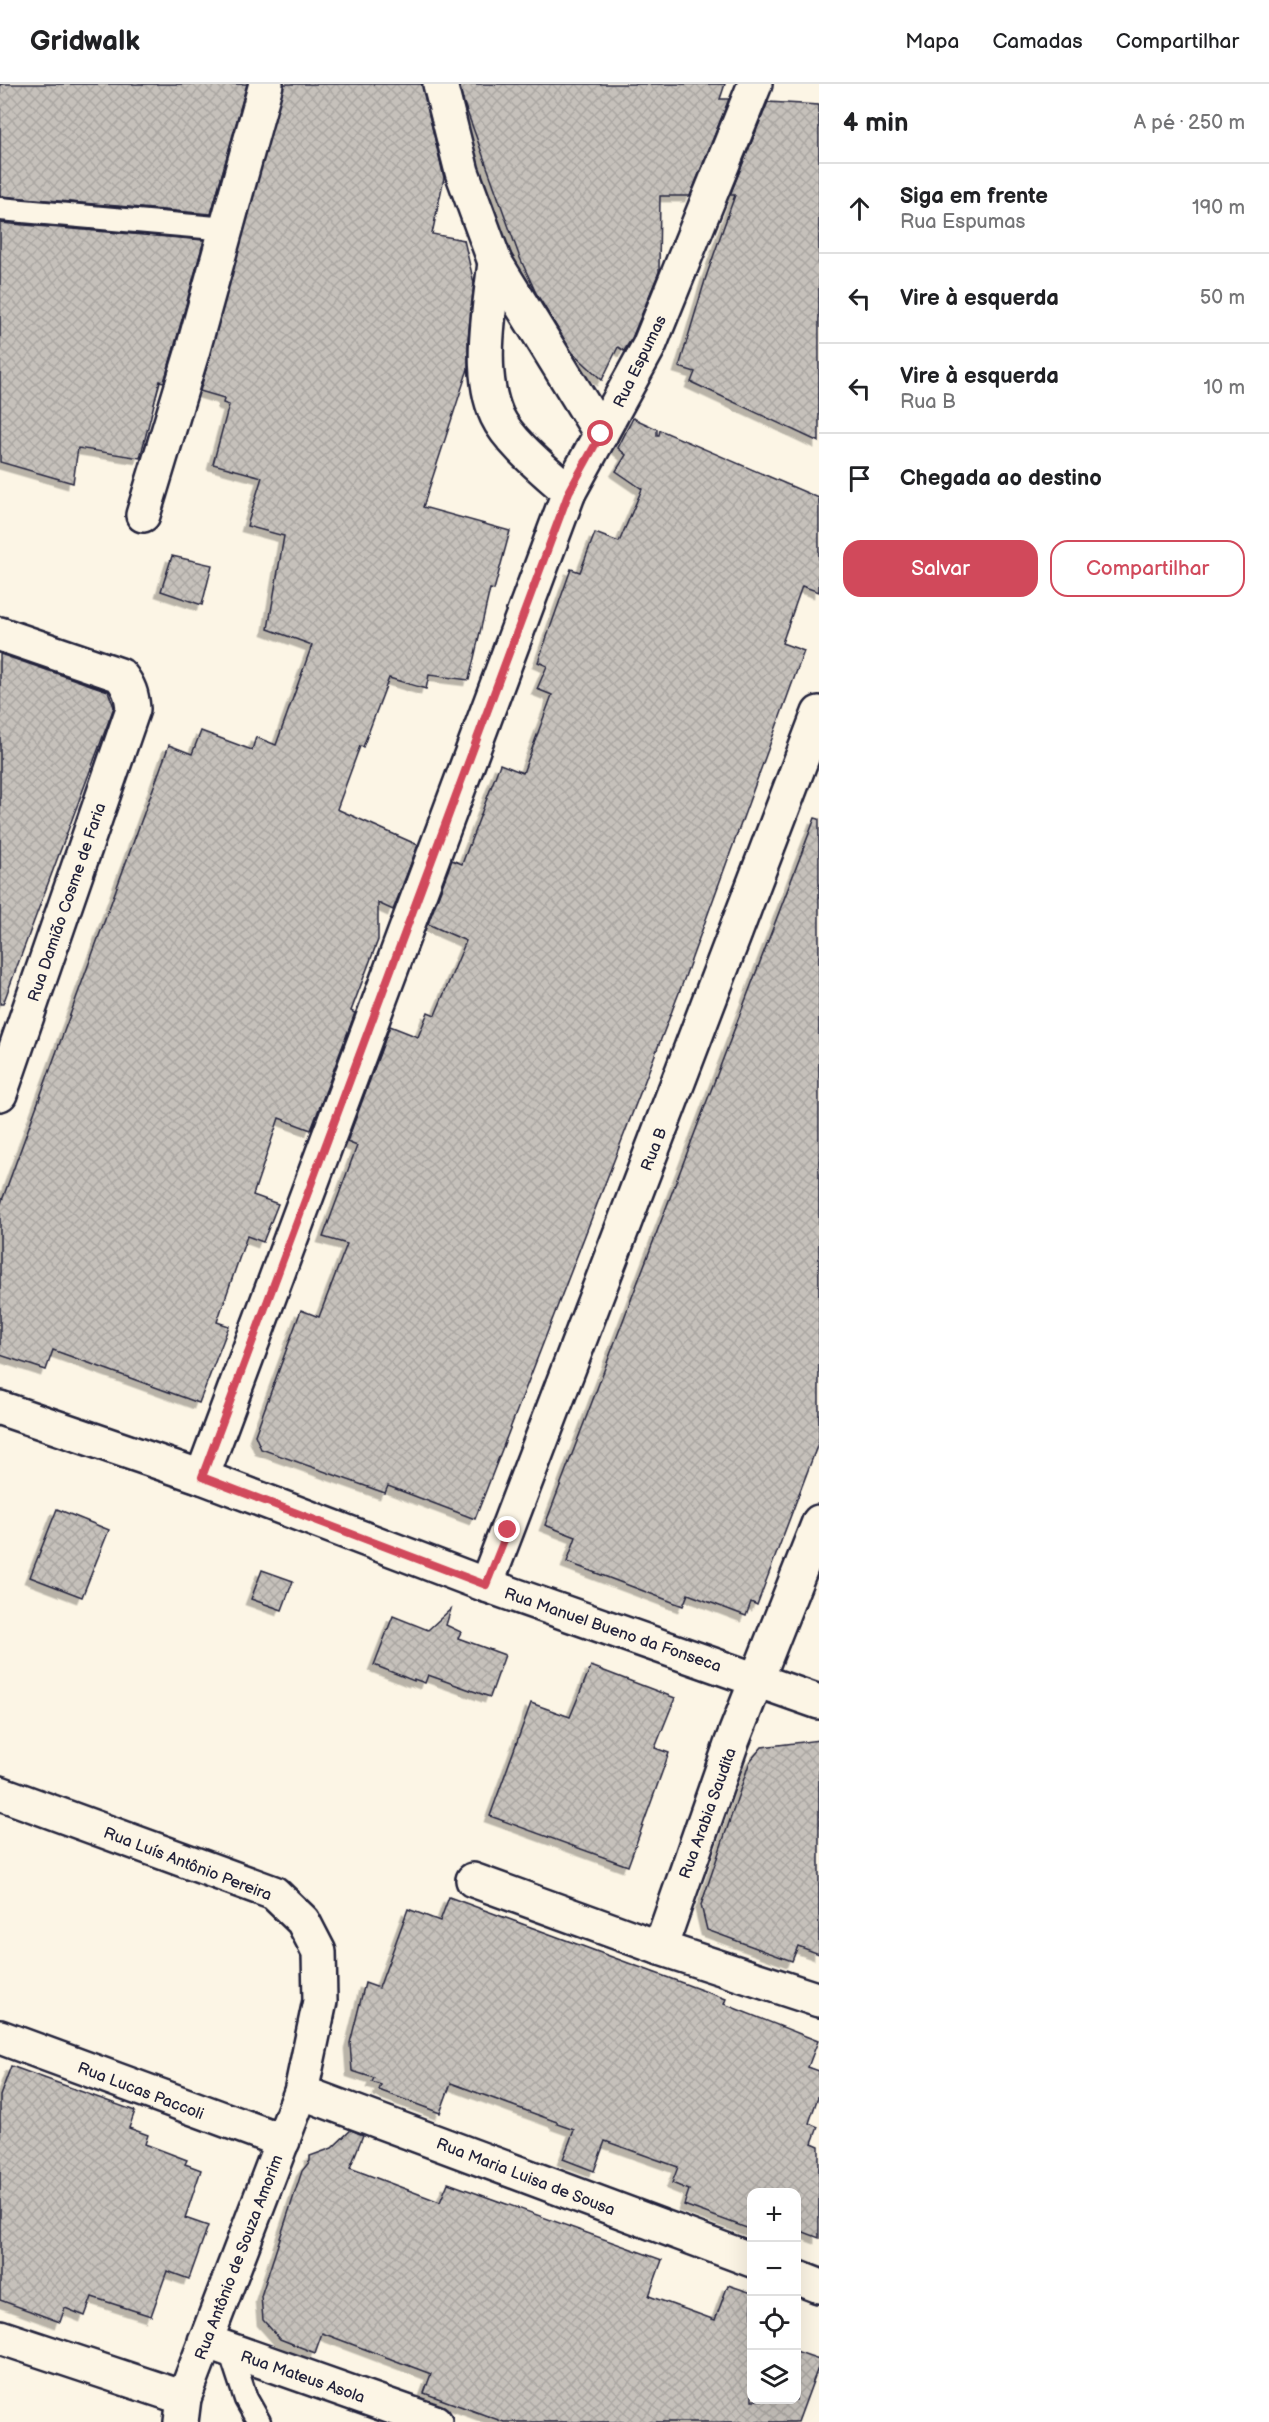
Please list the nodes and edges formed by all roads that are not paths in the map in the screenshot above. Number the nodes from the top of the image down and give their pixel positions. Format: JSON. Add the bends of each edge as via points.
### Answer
{"nodes":[{"id":1,"x":266,"y":84,"type":"edge"},
{"id":2,"x":441,"y":84,"type":"edge"},
{"id":3,"x":755,"y":84,"type":"edge"},
{"id":4,"x":0,"y":208,"type":"edge"},
{"id":5,"x":226,"y":229,"type":"junction"},
{"id":6,"x":495,"y":262,"type":"junction"},
{"id":7,"x":601,"y":434,"type":"junction"},
{"id":8,"x":569,"y":492,"type":"junction"},
{"id":9,"x":144,"y":515,"type":"dead end"},
{"id":10,"x":0,"y":634,"type":"edge"},
{"id":11,"x":819,"y":713,"type":"edge"},
{"id":12,"x":0,"y":1094,"type":"edge"},
{"id":13,"x":0,"y":1408,"type":"edge"},
{"id":14,"x":202,"y":1477,"type":"junction"},
{"id":15,"x":819,"y":1522,"type":"edge"},
{"id":16,"x":486,"y":1585,"type":"junction"},
{"id":17,"x":756,"y":1679,"type":"junction"},
{"id":18,"x":819,"y":1702,"type":"edge"},
{"id":19,"x":0,"y":1792,"type":"edge"},
{"id":20,"x":473,"y":1880,"type":"dead end"},
{"id":21,"x":660,"y":1948,"type":"junction"},
{"id":22,"x":819,"y":2000,"type":"edge"},
{"id":23,"x":0,"y":2037,"type":"edge"},
{"id":24,"x":301,"y":2092,"type":"junction"},
{"id":25,"x":283,"y":2141,"type":"junction"},
{"id":26,"x":747,"y":2258,"type":"edge"},
{"id":27,"x":801,"y":2279,"type":"edge"},
{"id":28,"x":819,"y":2286,"type":"edge"},
{"id":29,"x":0,"y":2337,"type":"edge"},
{"id":30,"x":218,"y":2346,"type":"junction"},
{"id":31,"x":182,"y":2410,"type":"edge"},
{"id":32,"x":259,"y":2422,"type":"edge"},
{"id":33,"x":435,"y":2422,"type":"edge"}],
"edges":[{"from":1,"to":5,"type":"street"},
{"from":2,"to":6,"type":"street","via":[[462,172]]},
{"from":3,"to":7,"type":"street","name":"Rua Espumas","via":[[649,346]]},
{"from":4,"to":5,"type":"lane"},
{"from":5,"to":9,"type":"street"},
{"from":6,"to":7,"type":"street"},
{"from":6,"to":8,"type":"street","via":[[487,340],[489,388],[497,417],[519,446]]},
{"from":7,"to":8,"type":"street","name":"Rua Espumas"},
{"from":8,"to":14,"type":"street","name":"Rua Espumas"},
{"from":10,"to":12,"type":"street","name":"Rua Damião Cosme de Faria","via":[[120,675],[128,685],[133,709]]},
{"from":11,"to":16,"type":"street","name":"Rua B"},
{"from":13,"to":14,"type":"street","name":"Rua Manuel Bueno da Fonseca"},
{"from":14,"to":16,"type":"street","name":"Rua Manuel Bueno da Fonseca"},
{"from":15,"to":17,"type":"street","name":"Rua Arabia Saudita"},
{"from":16,"to":17,"type":"street","name":"Rua Manuel Bueno da Fonseca"},
{"from":17,"to":18,"type":"street","name":"Rua Manuel Bueno da Fonseca"},
{"from":17,"to":21,"type":"street","name":"Rua Arabia Saudita"},
{"from":19,"to":24,"type":"street","name":"Rua Luís Antônio Pereira","via":[[274,1893],[303,1920],[319,1952],[320,2001]]},
{"from":20,"to":21,"type":"street"},
{"from":21,"to":22,"type":"street"},
{"from":23,"to":25,"type":"street","name":"Rua Lucas Paccoli"},
{"from":24,"to":25,"type":"street","name":"Rua Antônio de Souza Amorim"},
{"from":24,"to":26,"type":"street","name":"Rua Maria Luisa de Sousa"},
{"from":25,"to":30,"type":"street","name":"Rua Antônio de Souza Amorim"},
{"from":27,"to":28,"type":"street"},
{"from":29,"to":31,"type":"street"},
{"from":30,"to":31,"type":"street","name":"Rua Antônio de Souza Amorim"},
{"from":30,"to":32,"type":"lane"},
{"from":30,"to":33,"type":"street","name":"Rua Mateus Asola"}]}
